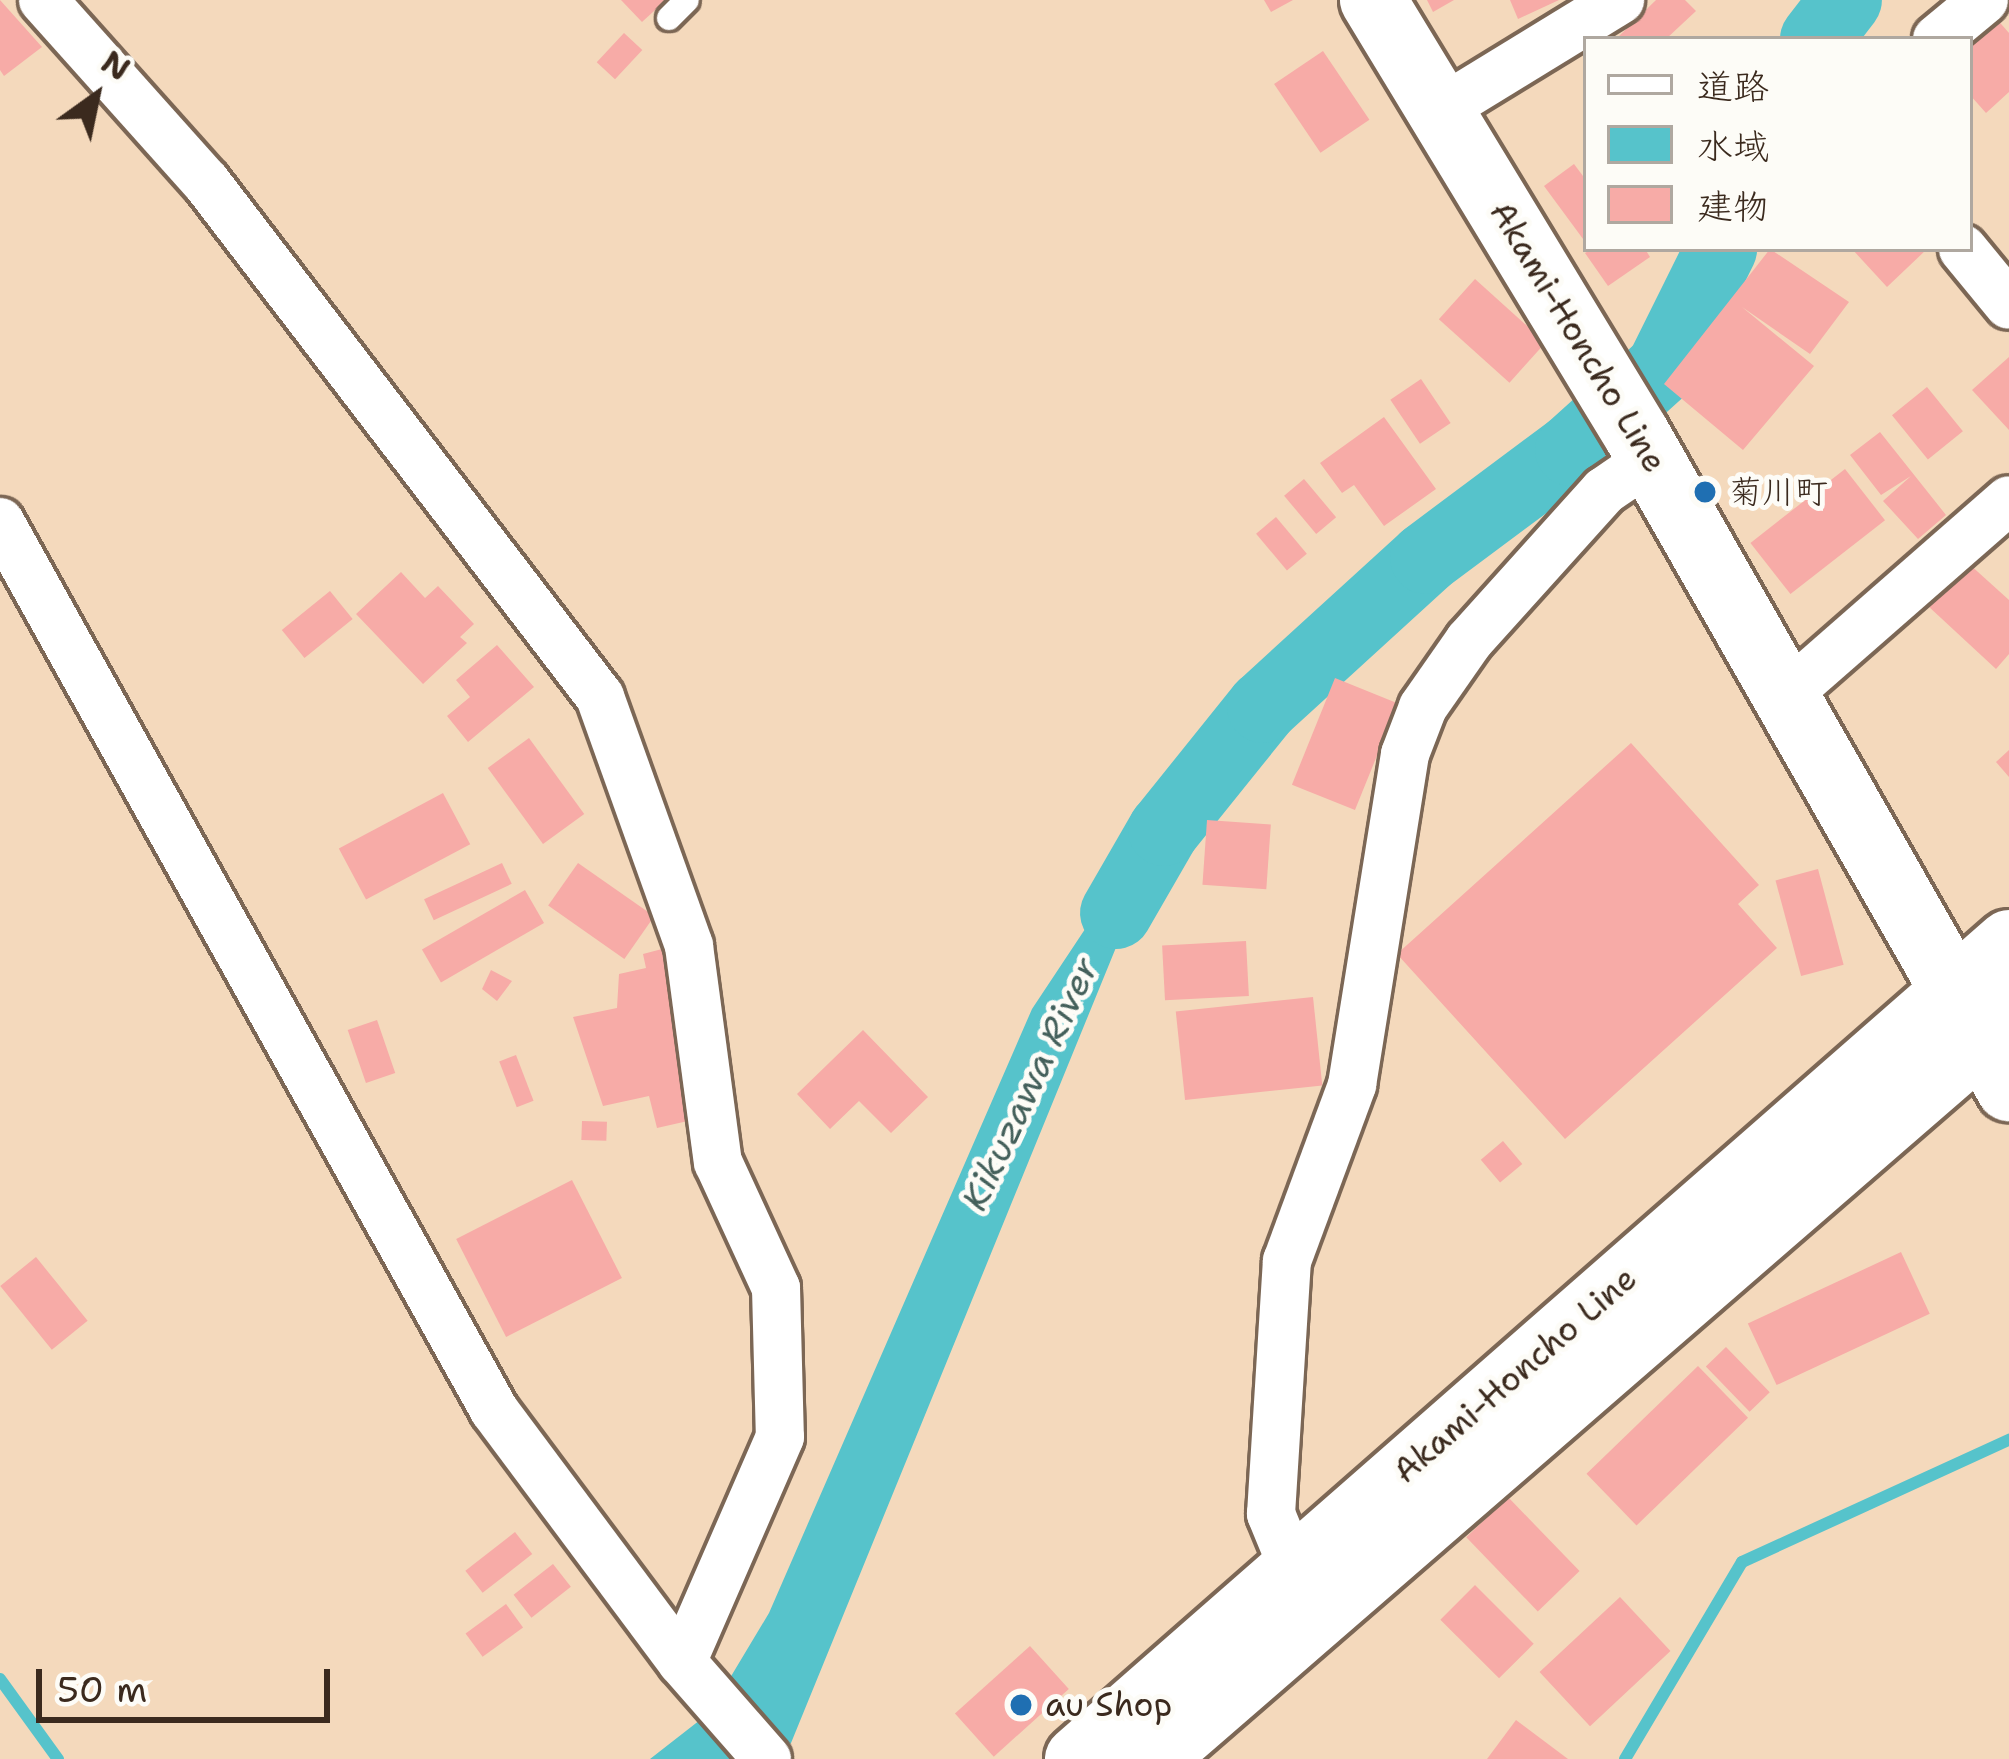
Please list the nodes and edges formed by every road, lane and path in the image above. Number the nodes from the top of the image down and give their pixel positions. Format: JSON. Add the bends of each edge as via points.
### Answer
{"nodes":[{"id":1,"x":43,"y":0,"type":"edge"},
{"id":2,"x":1373,"y":0,"type":"edge"},
{"id":3,"x":1621,"y":0,"type":"edge"},
{"id":4,"x":1984,"y":0,"type":"edge"},
{"id":5,"x":1941,"y":36,"type":"edge"},
{"id":6,"x":1442,"y":109,"type":"junction"},
{"id":7,"x":1965,"y":252,"type":"edge"},
{"id":8,"x":2009,"y":305,"type":"edge"},
{"id":9,"x":1644,"y":447,"type":"junction"},
{"id":10,"x":2009,"y":500,"type":"edge"},
{"id":11,"x":0,"y":522,"type":"edge"},
{"id":12,"x":1783,"y":698,"type":"junction"},
{"id":13,"x":2009,"y":943,"type":"edge"},
{"id":14,"x":1988,"y":1034,"type":"edge"},
{"id":15,"x":1294,"y":1570,"type":"junction"},
{"id":16,"x":696,"y":1678,"type":"junction"},
{"id":17,"x":767,"y":1759,"type":"edge"},
{"id":18,"x":1078,"y":1759,"type":"edge"},
{"id":19,"x":1152,"y":1759,"type":"edge"}],
"edges":[{"from":1,"to":16,"type":"street","via":[[206,182],[600,697],[689,946],[718,1162],[776,1288],[780,1437]]},
{"from":2,"to":6,"type":"main road","name":"Akami-Honcho Line"},
{"from":3,"to":6,"type":"street"},
{"from":4,"to":5,"type":"street"},
{"from":6,"to":9,"type":"main road","name":"Akami-Honcho Line"},
{"from":7,"to":8,"type":"street"},
{"from":9,"to":12,"type":"main road","name":"Akami-Honcho Line"},
{"from":9,"to":15,"type":"street","via":[[1469,640],[1423,707],[1405,754],[1352,1085],[1287,1262],[1271,1514]]},
{"from":10,"to":12,"type":"street"},
{"from":11,"to":16,"type":"street","via":[[494,1410]]},
{"from":12,"to":14,"type":"main road","name":"Akami-Honcho Line"},
{"from":13,"to":14,"type":"main road"},
{"from":14,"to":15,"type":"main road","name":"Akami-Honcho Line"},
{"from":14,"to":19,"type":"main road","name":"Akami-Honcho Line"},
{"from":15,"to":18,"type":"main road","name":"Akami-Honcho Line"},
{"from":16,"to":17,"type":"street"}]}
